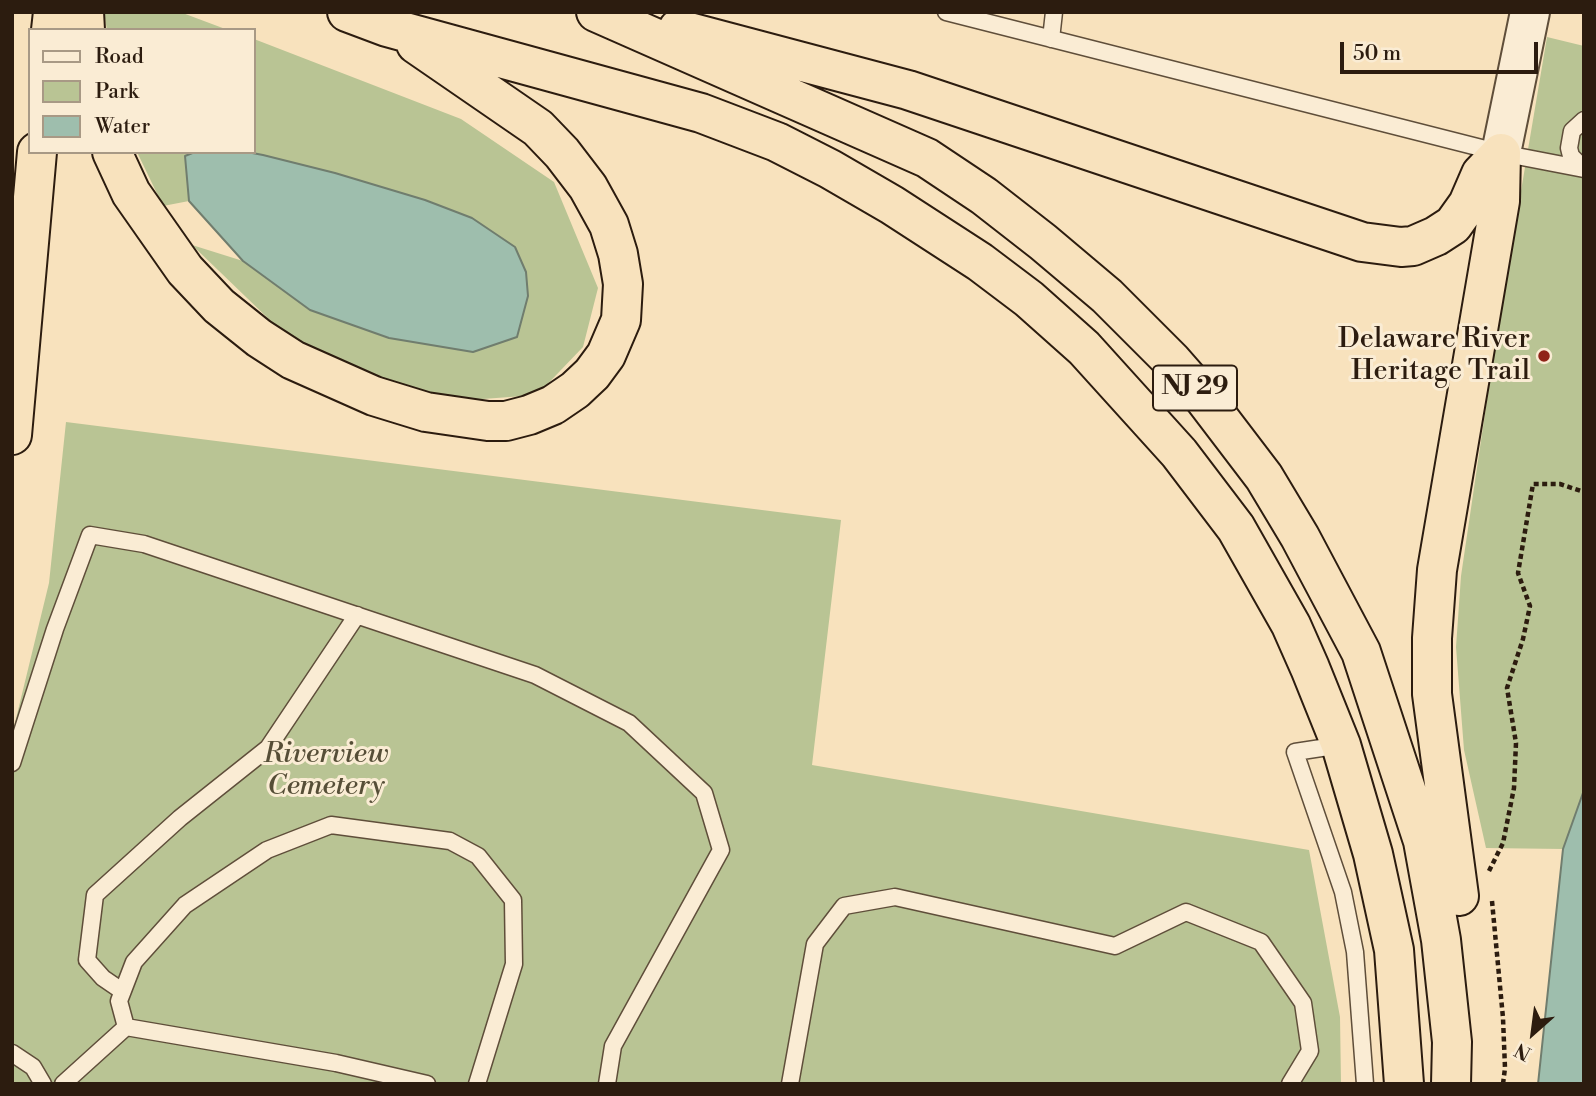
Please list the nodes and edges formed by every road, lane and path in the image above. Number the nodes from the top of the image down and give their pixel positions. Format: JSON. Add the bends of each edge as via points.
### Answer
{"nodes":[{"id":1,"x":347,"y":12,"type":"edge"},
{"id":2,"x":596,"y":12,"type":"edge"},
{"id":3,"x":611,"y":12,"type":"edge"},
{"id":4,"x":946,"y":12,"type":"edge"},
{"id":5,"x":1054,"y":12,"type":"edge"},
{"id":6,"x":1530,"y":12,"type":"edge"},
{"id":7,"x":387,"y":27,"type":"junction"},
{"id":8,"x":1051,"y":39,"type":"junction"},
{"id":9,"x":1584,"y":120,"type":"edge"},
{"id":10,"x":1501,"y":153,"type":"junction"},
{"id":11,"x":37,"y":154,"type":"edge"},
{"id":12,"x":113,"y":154,"type":"edge"},
{"id":13,"x":12,"y":435,"type":"edge"},
{"id":14,"x":1584,"y":492,"type":"edge"},
{"id":15,"x":357,"y":615,"type":"junction"},
{"id":16,"x":1341,"y":745,"type":"junction"},
{"id":17,"x":12,"y":763,"type":"edge"},
{"id":18,"x":1491,"y":883,"type":"dead end"},
{"id":19,"x":1492,"y":896,"type":"dead end"},
{"id":20,"x":122,"y":991,"type":"junction"},
{"id":21,"x":126,"y":1027,"type":"junction"},
{"id":22,"x":1452,"y":1042,"type":"junction"},
{"id":23,"x":12,"y":1053,"type":"edge"},
{"id":24,"x":43,"y":1084,"type":"edge"},
{"id":25,"x":63,"y":1084,"type":"edge"},
{"id":26,"x":427,"y":1084,"type":"edge"},
{"id":27,"x":477,"y":1084,"type":"edge"},
{"id":28,"x":607,"y":1084,"type":"edge"},
{"id":29,"x":790,"y":1084,"type":"edge"},
{"id":30,"x":1290,"y":1084,"type":"edge"},
{"id":31,"x":1366,"y":1084,"type":"edge"},
{"id":32,"x":1404,"y":1084,"type":"edge"},
{"id":33,"x":1451,"y":1084,"type":"edge"},
{"id":34,"x":1503,"y":1084,"type":"edge"}],
"edges":[{"from":1,"to":7,"type":"highway","number":"NJ 29"},
{"from":2,"to":22,"type":"highway","number":"NJ 29","via":[[927,158],[1044,242],[1107,296],[1200,393],[1264,477],[1361,652],[1423,841],[1441,940]]},
{"from":3,"to":10,"type":"highway","via":[[908,90],[1362,242],[1401,247],[1436,236],[1453,225],[1481,174]]},
{"from":4,"to":8,"type":"lane"},
{"from":5,"to":8,"type":"lane"},
{"from":6,"to":10,"type":"street"},
{"from":7,"to":12,"type":"highway","via":[[538,128],[588,187],[609,225],[622,271],[621,320],[592,374],[553,405],[506,421],[426,412],[373,396],[293,360],[219,306],[185,270],[131,192]]},
{"from":7,"to":16,"type":"highway","number":"NJ 29","via":[[701,113],[777,142],[892,205],[980,262],[1084,348],[1179,453],[1236,528],[1291,625]]},
{"from":8,"to":10,"type":"lane"},
{"from":9,"to":10,"type":"lane","via":[[1572,131],[1569,148],[1584,169]]},
{"from":10,"to":22,"type":"highway","via":[[1500,201],[1437,570],[1432,638],[1432,694],[1467,940]]},
{"from":11,"to":13,"type":"highway"},
{"from":14,"to":18,"type":"path","via":[[1560,484],[1533,484],[1518,573],[1530,607],[1507,688],[1516,743],[1514,788],[1503,843],[1489,869]]},
{"from":15,"to":17,"type":"lane","via":[[144,544],[90,535]]},
{"from":15,"to":20,"type":"lane","via":[[268,748],[180,818],[95,895],[87,960]]},
{"from":15,"to":28,"type":"lane","via":[[535,676],[629,723],[704,793],[721,850],[613,1046]]},
{"from":16,"to":31,"type":"lane","via":[[1295,752],[1343,892],[1355,952]]},
{"from":16,"to":32,"type":"highway","number":"NJ 29","via":[[1395,950]]},
{"from":19,"to":34,"type":"path","via":[[1503,1018]]},
{"from":20,"to":21,"type":"lane","via":[[119,1001]]},
{"from":20,"to":27,"type":"lane","via":[[134,962],[185,905],[267,850],[331,825],[450,841],[478,856],[513,900],[514,964]]},
{"from":21,"to":25,"type":"lane"},
{"from":21,"to":26,"type":"lane","via":[[336,1063]]},
{"from":22,"to":33,"type":"highway","number":"NJ 29"},
{"from":23,"to":24,"type":"lane","via":[[33,1067]]},
{"from":29,"to":30,"type":"lane","via":[[816,944],[845,906],[895,897],[1115,946],[1186,912],[1261,942],[1303,1003],[1310,1051]]}]}
